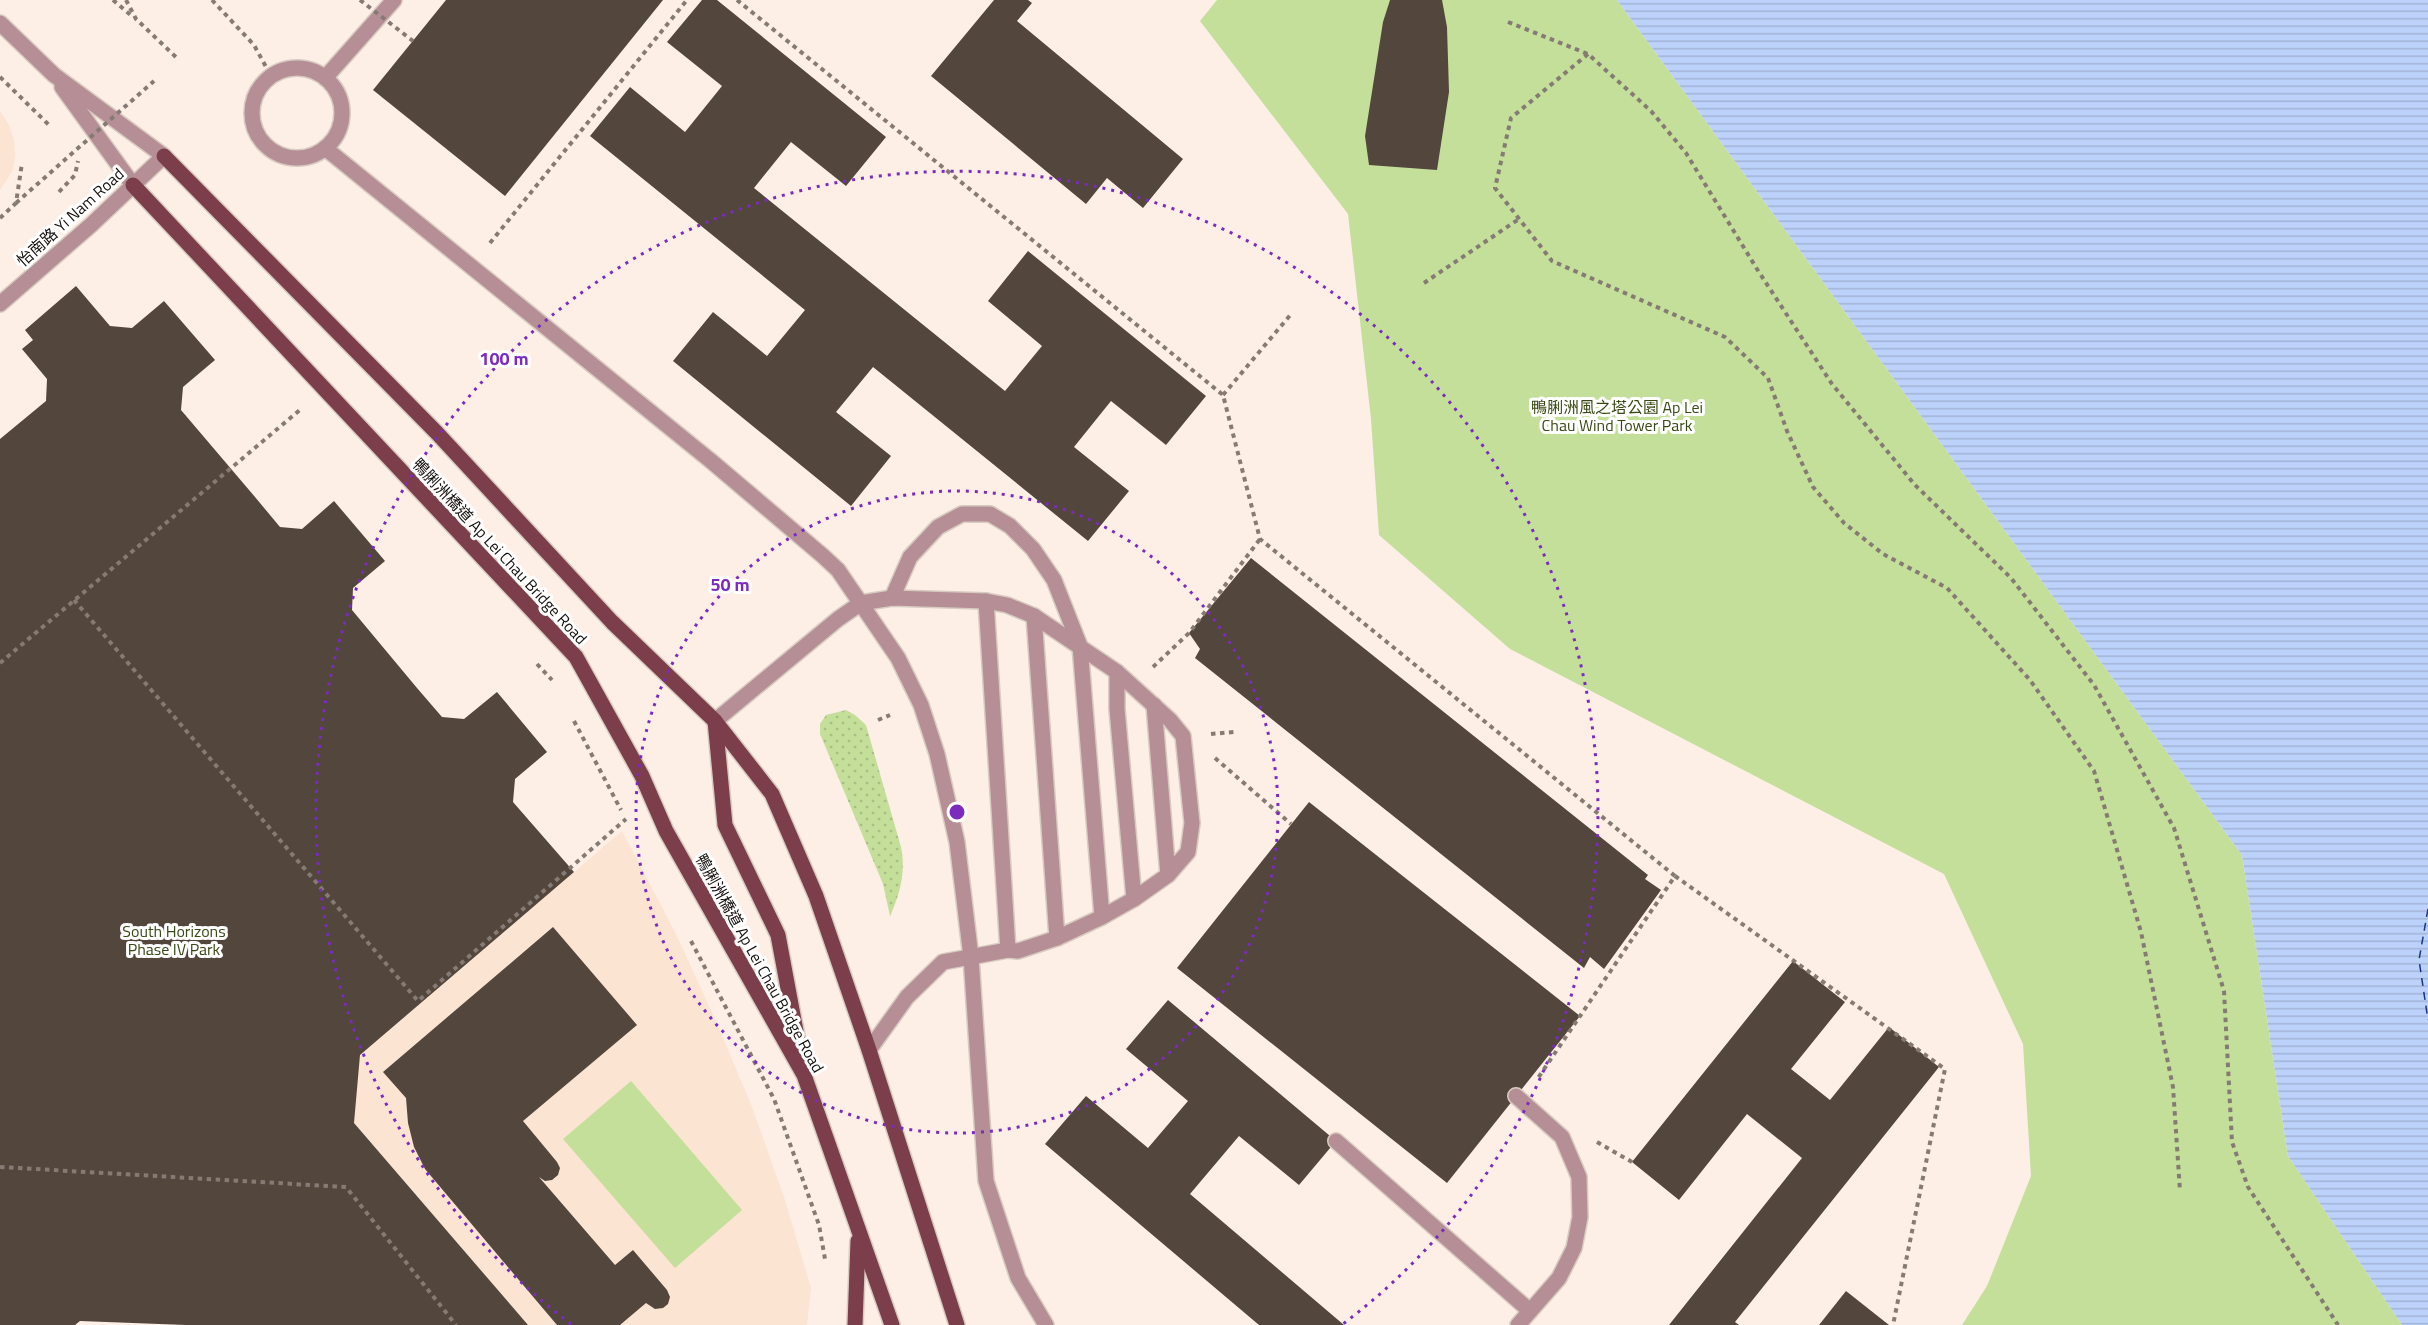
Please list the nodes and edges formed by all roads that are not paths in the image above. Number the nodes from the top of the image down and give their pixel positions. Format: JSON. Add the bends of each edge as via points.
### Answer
{"nodes":[{"id":1,"x":394,"y":0,"type":"edge"},
{"id":2,"x":0,"y":23,"type":"edge"},
{"id":3,"x":54,"y":75,"type":"junction"},
{"id":4,"x":325,"y":78,"type":"junction"},
{"id":5,"x":325,"y":148,"type":"junction"},
{"id":6,"x":164,"y":156,"type":"junction"},
{"id":7,"x":133,"y":185,"type":"junction"},
{"id":8,"x":0,"y":304,"type":"edge"},
{"id":9,"x":892,"y":598,"type":"junction"},
{"id":10,"x":986,"y":601,"type":"junction"},
{"id":11,"x":861,"y":603,"type":"junction"},
{"id":12,"x":1034,"y":616,"type":"junction"},
{"id":13,"x":1080,"y":646,"type":"junction"},
{"id":14,"x":1117,"y":672,"type":"junction"},
{"id":15,"x":1154,"y":705,"type":"junction"},
{"id":16,"x":715,"y":721,"type":"junction"},
{"id":17,"x":1168,"y":874,"type":"junction"},
{"id":18,"x":1134,"y":899,"type":"junction"},
{"id":19,"x":1102,"y":917,"type":"junction"},
{"id":20,"x":1057,"y":938,"type":"junction"},
{"id":21,"x":1008,"y":951,"type":"junction"},
{"id":22,"x":971,"y":957,"type":"junction"},
{"id":23,"x":869,"y":1050,"type":"junction"},
{"id":24,"x":804,"y":1075,"type":"junction"},
{"id":25,"x":1516,"y":1096,"type":"dead end"},
{"id":26,"x":1336,"y":1141,"type":"dead end"},
{"id":27,"x":858,"y":1232,"type":"junction"},
{"id":28,"x":1530,"y":1311,"type":"junction"},
{"id":29,"x":855,"y":1325,"type":"edge"},
{"id":30,"x":892,"y":1325,"type":"edge"},
{"id":31,"x":957,"y":1325,"type":"edge"},
{"id":32,"x":1046,"y":1325,"type":"edge"},
{"id":33,"x":1518,"y":1325,"type":"edge"}],
"edges":[{"from":1,"to":4,"type":"street"},
{"from":2,"to":3,"type":"street","name":"鴨脷洲橋道 Ap Lei Chau Bridge Road"},
{"from":3,"to":6,"type":"street","name":"鴨脷洲橋道 Ap Lei Chau Bridge Road"},
{"from":3,"to":7,"type":"street","name":"鴨脷洲橋道 Ap Lei Chau Bridge Road"},
{"from":4,"to":5,"type":"street","via":[[340,100],[342,113],[334,139]]},
{"from":4,"to":5,"type":"street","via":[[299,68],[271,76],[254,98],[252,112],[260,139],[271,149],[298,158]]},
{"from":5,"to":11,"type":"street","via":[[788,526],[837,570]]},
{"from":6,"to":7,"type":"street","name":"怡南路 Yi Nam Road"},
{"from":6,"to":16,"type":"main road","name":"鴨脷洲橋道 Ap Lei Chau Bridge Road","via":[[437,433],[612,622]]},
{"from":7,"to":8,"type":"street","name":"怡南路 Yi Nam Road"},
{"from":7,"to":24,"type":"main road","name":"鴨脷洲橋道 Ap Lei Chau Bridge Road","via":[[576,657],[642,776],[666,831]]},
{"from":9,"to":10,"type":"street"},
{"from":9,"to":11,"type":"street"},
{"from":9,"to":13,"type":"street","via":[[910,557],[938,527],[962,514],[990,514],[1010,526],[1033,549],[1054,580]]},
{"from":10,"to":12,"type":"street"},
{"from":10,"to":21,"type":"street"},
{"from":11,"to":16,"type":"street"},
{"from":11,"to":22,"type":"street","via":[[902,667],[921,705],[937,754],[957,842]]},
{"from":12,"to":13,"type":"street"},
{"from":12,"to":20,"type":"street"},
{"from":13,"to":14,"type":"street"},
{"from":13,"to":19,"type":"street"},
{"from":14,"to":15,"type":"street"},
{"from":14,"to":18,"type":"street"},
{"from":15,"to":17,"type":"street"},
{"from":15,"to":17,"type":"street","via":[[1184,736],[1186,750],[1192,823],[1188,852]]},
{"from":16,"to":23,"type":"main road","name":"鴨脷洲橋道 Ap Lei Chau Bridge Road","via":[[772,794],[816,896]]},
{"from":16,"to":24,"type":"main road","via":[[725,825],[778,935]]},
{"from":17,"to":18,"type":"street"},
{"from":18,"to":19,"type":"street"},
{"from":19,"to":20,"type":"street"},
{"from":20,"to":21,"type":"street"},
{"from":21,"to":22,"type":"street"},
{"from":22,"to":23,"type":"street","via":[[943,962],[907,996]]},
{"from":22,"to":32,"type":"street","via":[[986,1181],[1018,1278]]},
{"from":23,"to":31,"type":"main road","name":"鴨脷洲橋道 Ap Lei Chau Bridge Road"},
{"from":24,"to":27,"type":"main road","name":"鴨脷洲橋道 Ap Lei Chau Bridge Road"},
{"from":25,"to":28,"type":"street","via":[[1562,1137],[1579,1178],[1580,1217],[1574,1248],[1559,1278]]},
{"from":26,"to":28,"type":"street"},
{"from":27,"to":29,"type":"main road"},
{"from":27,"to":30,"type":"main road","name":"鴨脷洲橋道 Ap Lei Chau Bridge Road"},
{"from":28,"to":33,"type":"street"}]}
